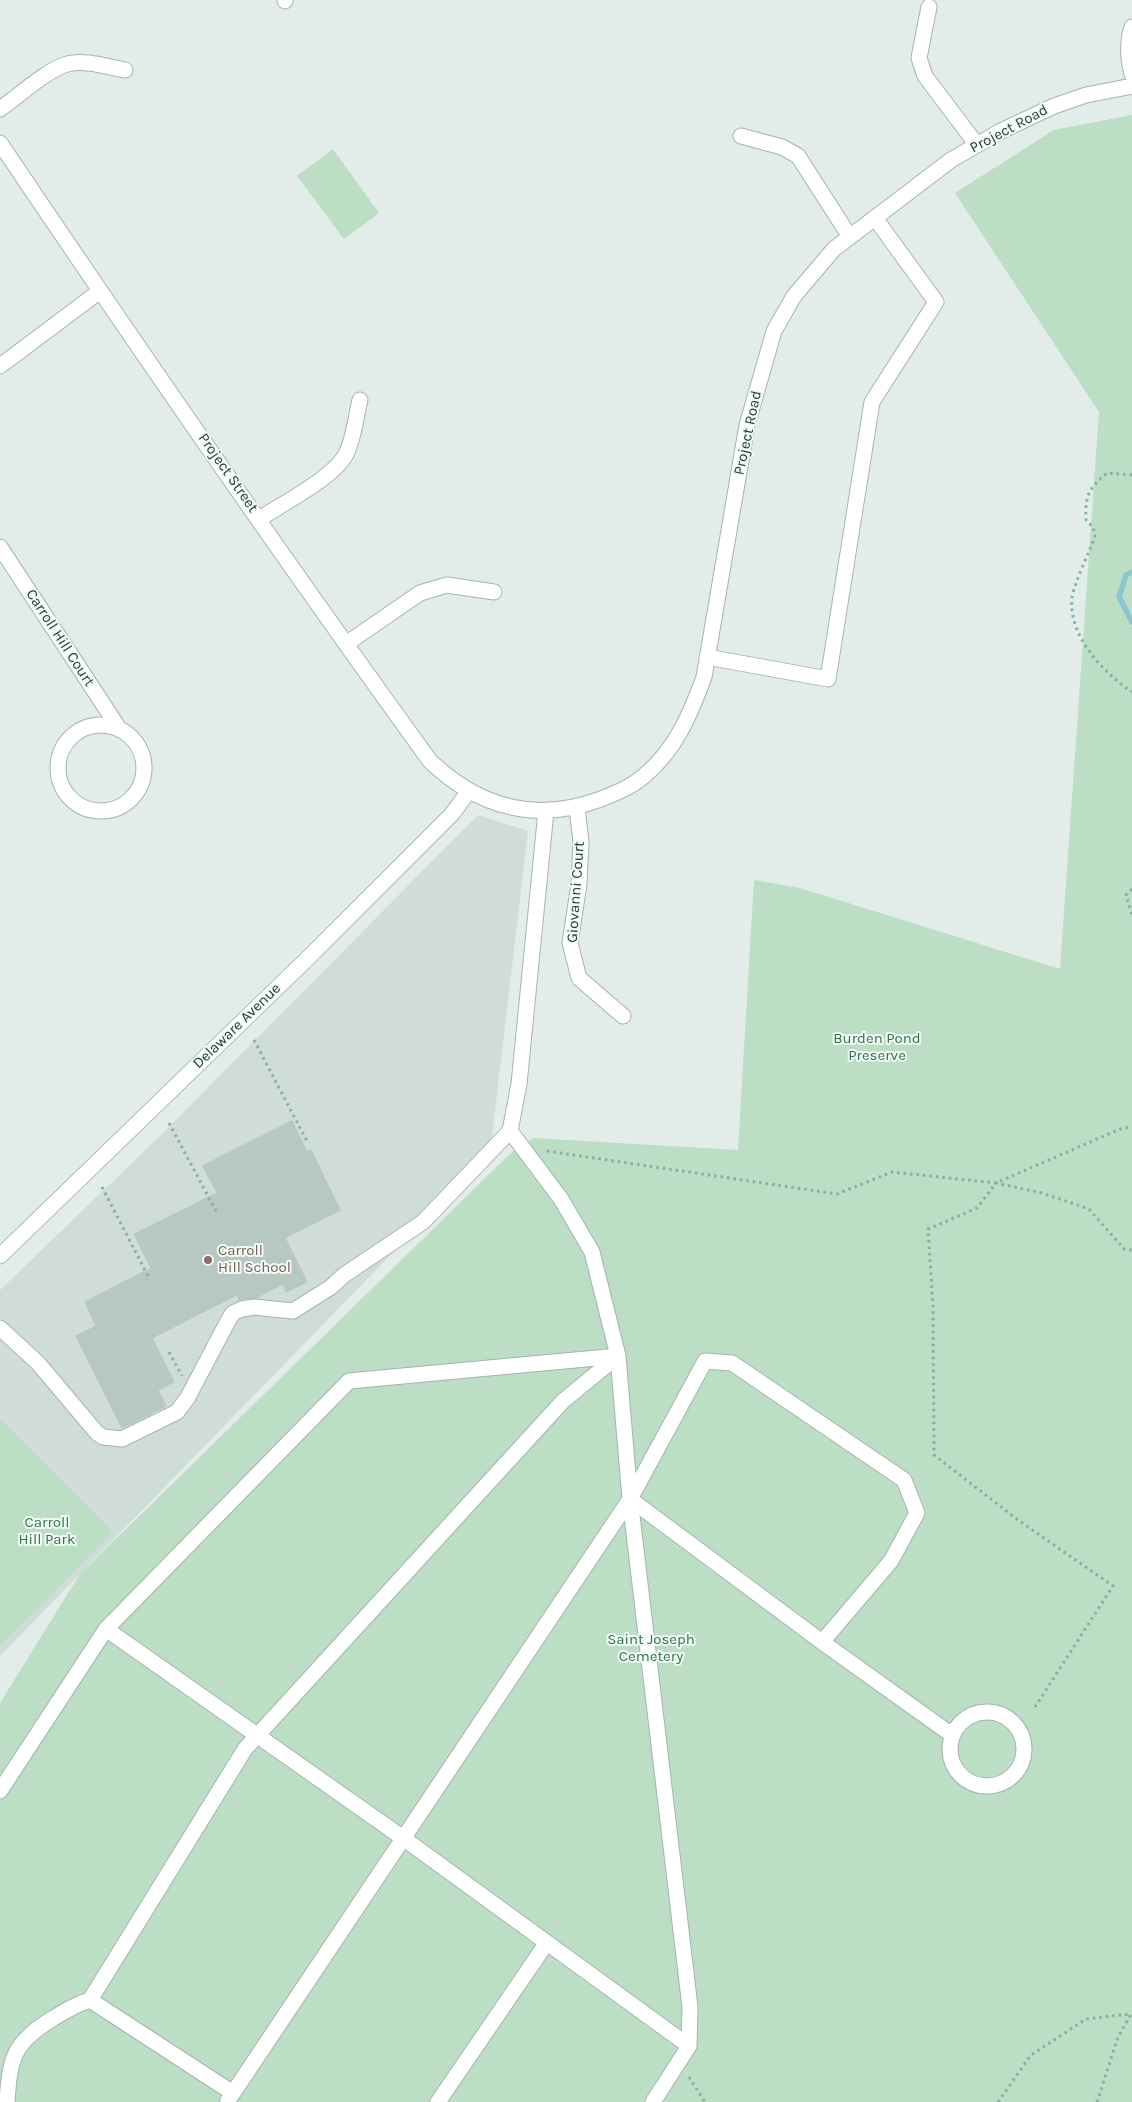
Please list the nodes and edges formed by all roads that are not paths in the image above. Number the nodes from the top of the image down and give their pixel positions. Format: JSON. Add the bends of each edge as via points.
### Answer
{"nodes":[{"id":1,"x":929,"y":7,"type":"dead end"},
{"id":2,"x":1132,"y":27,"type":"edge"},
{"id":3,"x":125,"y":70,"type":"dead end"},
{"id":4,"x":1132,"y":74,"type":"edge"},
{"id":5,"x":1132,"y":86,"type":"edge"},
{"id":6,"x":0,"y":109,"type":"edge"},
{"id":7,"x":741,"y":136,"type":"dead end"},
{"id":8,"x":0,"y":143,"type":"edge"},
{"id":9,"x":977,"y":145,"type":"junction"},
{"id":10,"x":875,"y":218,"type":"junction"},
{"id":11,"x":850,"y":237,"type":"junction"},
{"id":12,"x":100,"y":291,"type":"junction"},
{"id":13,"x":0,"y":366,"type":"edge"},
{"id":14,"x":360,"y":400,"type":"dead end"},
{"id":15,"x":260,"y":519,"type":"junction"},
{"id":16,"x":0,"y":547,"type":"edge"},
{"id":17,"x":494,"y":592,"type":"dead end"},
{"id":18,"x":346,"y":644,"type":"junction"},
{"id":19,"x":707,"y":658,"type":"junction"},
{"id":20,"x":120,"y":730,"type":"junction"},
{"id":21,"x":469,"y":791,"type":"junction"},
{"id":22,"x":577,"y":808,"type":"junction"},
{"id":23,"x":546,"y":810,"type":"junction"},
{"id":24,"x":623,"y":1016,"type":"dead end"},
{"id":25,"x":510,"y":1131,"type":"junction"},
{"id":26,"x":0,"y":1256,"type":"edge"},
{"id":27,"x":0,"y":1328,"type":"edge"},
{"id":28,"x":618,"y":1356,"type":"junction"},
{"id":29,"x":630,"y":1499,"type":"junction"},
{"id":30,"x":106,"y":1629,"type":"junction"},
{"id":31,"x":822,"y":1642,"type":"junction"},
{"id":32,"x":952,"y":1735,"type":"junction"},
{"id":33,"x":258,"y":1736,"type":"junction"},
{"id":34,"x":0,"y":1791,"type":"edge"},
{"id":35,"x":403,"y":1838,"type":"junction"},
{"id":36,"x":546,"y":1944,"type":"junction"},
{"id":37,"x":90,"y":2000,"type":"junction"},
{"id":38,"x":689,"y":2046,"type":"junction"},
{"id":39,"x":230,"y":2098,"type":"edge"},
{"id":40,"x":6,"y":2102,"type":"edge"},
{"id":41,"x":438,"y":2102,"type":"edge"},
{"id":42,"x":653,"y":2102,"type":"edge"}],
"edges":[{"from":1,"to":9,"type":"street","via":[[919,58],[925,76]]},
{"from":2,"to":4,"type":"street","via":[[1129,64]]},
{"from":3,"to":6,"type":"street","via":[[86,63],[68,64]]},
{"from":5,"to":9,"type":"street","name":"Project Road","via":[[1086,95],[1054,106]]},
{"from":7,"to":11,"type":"street","via":[[782,147],[798,156]]},
{"from":8,"to":12,"type":"street","name":"Project Street"},
{"from":9,"to":10,"type":"street","name":"Project Road"},
{"from":10,"to":11,"type":"street","name":"Project Road"},
{"from":10,"to":19,"type":"street","via":[[936,302],[872,402],[828,679]]},
{"from":11,"to":19,"type":"street","name":"Project Road","via":[[834,249],[794,296],[774,331],[747,425]]},
{"from":12,"to":13,"type":"street"},
{"from":12,"to":15,"type":"street","name":"Project Street"},
{"from":14,"to":15,"type":"street","via":[[347,453],[334,469]]},
{"from":15,"to":18,"type":"street","name":"Project Street"},
{"from":16,"to":20,"type":"street","name":"Carroll Hill Court"},
{"from":17,"to":18,"type":"street","via":[[447,585],[420,593]]},
{"from":18,"to":21,"type":"street","name":"Project Street","via":[[430,761]]},
{"from":19,"to":22,"type":"street","name":"Project Road","via":[[704,677],[691,712],[661,759],[625,790]]},
{"from":20,"to":20,"type":"street","name":"Carroll Hill Court","via":[[140,749],[144,763],[138,790],[117,808],[90,810],[76,804],[66,794],[58,766],[68,740],[92,726],[106,725]]},
{"from":21,"to":23,"type":"street","name":"Project Road","via":[[505,806]]},
{"from":21,"to":26,"type":"street","name":"Delaware Avenue","via":[[452,814],[308,958]]},
{"from":22,"to":23,"type":"street","name":"Project Road"},
{"from":22,"to":24,"type":"street","name":"Giovanni Court","via":[[582,842],[570,943],[579,978]]},
{"from":23,"to":25,"type":"street","via":[[519,1084]]},
{"from":25,"to":27,"type":"street","via":[[423,1222],[331,1287],[293,1310],[254,1307],[233,1313],[177,1412],[122,1439],[96,1433],[38,1363]]},
{"from":25,"to":28,"type":"street","via":[[561,1199],[592,1252]]},
{"from":28,"to":29,"type":"street"},
{"from":28,"to":30,"type":"street","via":[[349,1381]]},
{"from":28,"to":33,"type":"street","via":[[563,1401]]},
{"from":29,"to":31,"type":"street"},
{"from":29,"to":31,"type":"street","via":[[705,1361],[732,1363],[904,1480],[917,1513],[891,1561]]},
{"from":29,"to":35,"type":"street"},
{"from":29,"to":38,"type":"street","via":[[690,2007]]},
{"from":30,"to":33,"type":"street"},
{"from":30,"to":34,"type":"street"},
{"from":31,"to":32,"type":"street"},
{"from":32,"to":32,"type":"street","via":[[967,1717],[978,1712],[1001,1714],[1012,1721],[1024,1741],[1021,1764],[1014,1775],[998,1785],[978,1786],[966,1781],[951,1760]]},
{"from":33,"to":35,"type":"street"},
{"from":33,"to":37,"type":"street","via":[[245,1749]]},
{"from":35,"to":36,"type":"street"},
{"from":35,"to":39,"type":"street"},
{"from":36,"to":38,"type":"street"},
{"from":36,"to":41,"type":"street"},
{"from":37,"to":39,"type":"street"},
{"from":37,"to":40,"type":"street","via":[[78,2003],[23,2040],[8,2073]]},
{"from":38,"to":42,"type":"street"}]}
